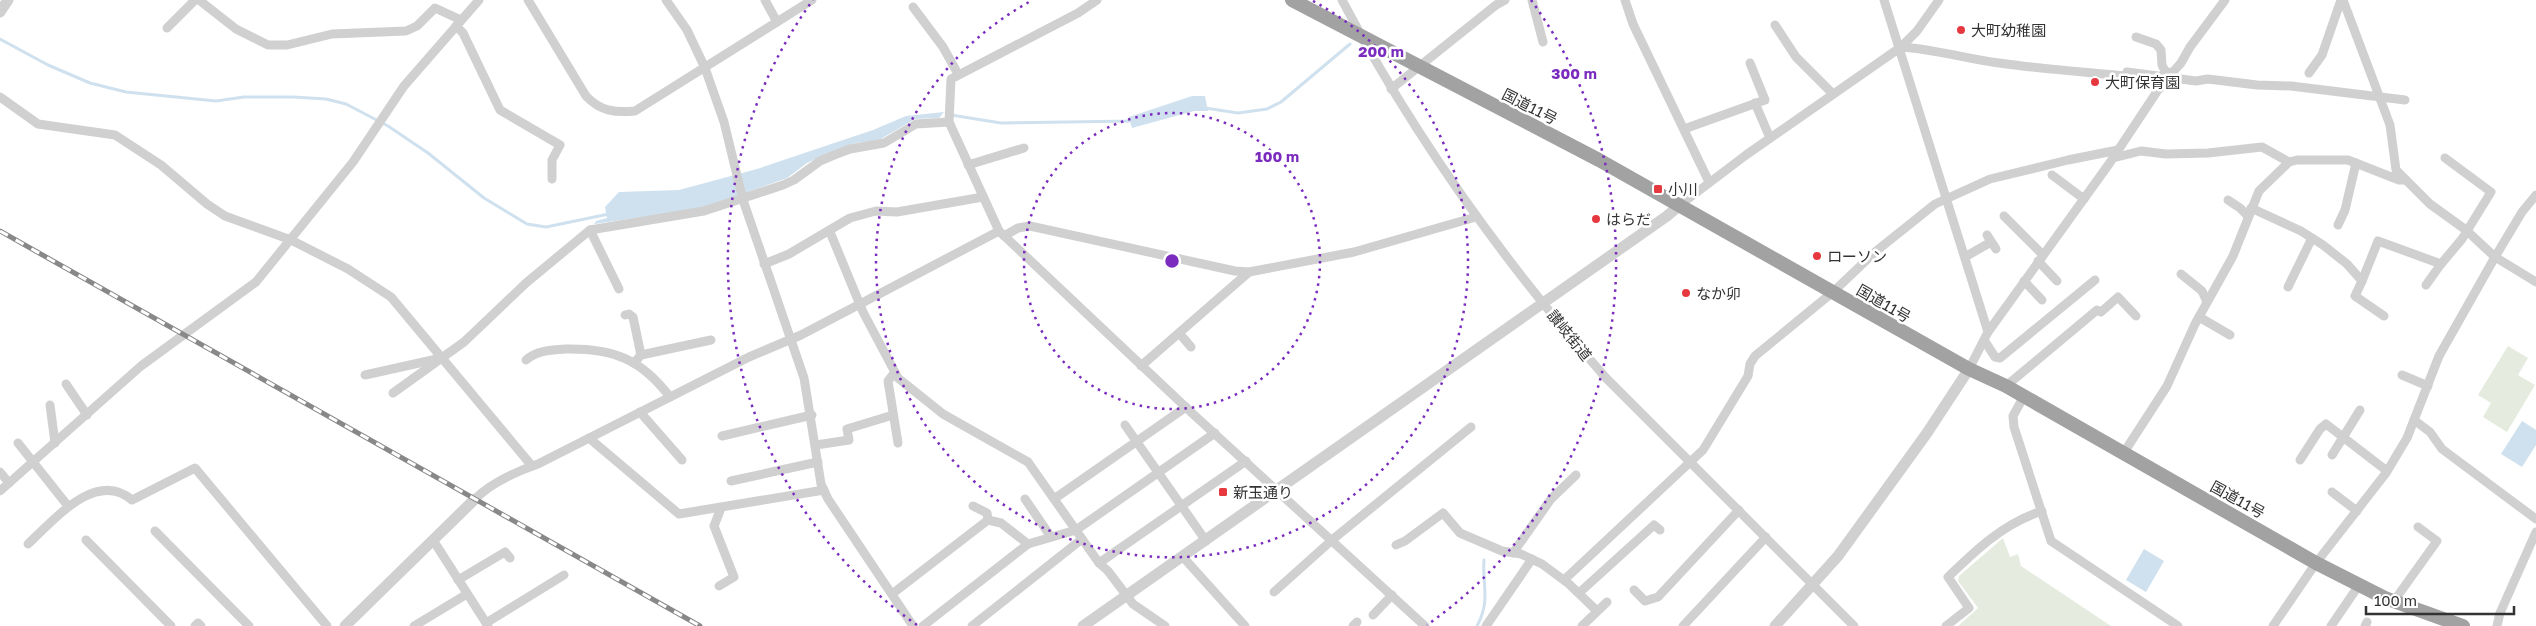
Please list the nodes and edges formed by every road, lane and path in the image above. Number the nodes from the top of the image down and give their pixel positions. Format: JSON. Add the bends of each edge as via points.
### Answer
{"nodes":[{"id":1,"x":8,"y":0,"type":"edge"},
{"id":2,"x":194,"y":0,"type":"edge"},
{"id":3,"x":198,"y":0,"type":"edge"},
{"id":4,"x":479,"y":0,"type":"edge"},
{"id":5,"x":528,"y":0,"type":"edge"},
{"id":6,"x":666,"y":0,"type":"edge"},
{"id":7,"x":765,"y":0,"type":"edge"},
{"id":8,"x":812,"y":0,"type":"edge"},
{"id":9,"x":1097,"y":0,"type":"edge"},
{"id":10,"x":1292,"y":0,"type":"edge"},
{"id":11,"x":1342,"y":0,"type":"edge"},
{"id":12,"x":1505,"y":0,"type":"edge"},
{"id":13,"x":1532,"y":0,"type":"edge"},
{"id":14,"x":1624,"y":0,"type":"edge"},
{"id":15,"x":1884,"y":0,"type":"edge"},
{"id":16,"x":1939,"y":0,"type":"edge"},
{"id":17,"x":2225,"y":0,"type":"edge"},
{"id":18,"x":2342,"y":0,"type":"edge"},
{"id":19,"x":1494,"y":2,"type":"edge"},
{"id":20,"x":913,"y":7,"type":"dead end"},
{"id":21,"x":0,"y":12,"type":"edge"},
{"id":22,"x":778,"y":22,"type":"junction"},
{"id":23,"x":459,"y":23,"type":"junction"},
{"id":24,"x":1775,"y":25,"type":"dead end"},
{"id":25,"x":167,"y":28,"type":"dead end"},
{"id":26,"x":1361,"y":36,"type":"junction"},
{"id":27,"x":2136,"y":37,"type":"dead end"},
{"id":28,"x":1543,"y":42,"type":"dead end"},
{"id":29,"x":1901,"y":47,"type":"junction"},
{"id":30,"x":1750,"y":63,"type":"dead end"},
{"id":31,"x":1418,"y":67,"type":"junction"},
{"id":32,"x":705,"y":68,"type":"junction"},
{"id":33,"x":958,"y":74,"type":"junction"},
{"id":34,"x":2309,"y":74,"type":"dead end"},
{"id":35,"x":2171,"y":75,"type":"junction"},
{"id":36,"x":1391,"y":89,"type":"junction"},
{"id":37,"x":1833,"y":94,"type":"junction"},
{"id":38,"x":0,"y":98,"type":"edge"},
{"id":39,"x":2380,"y":98,"type":"junction"},
{"id":40,"x":2404,"y":100,"type":"dead end"},
{"id":41,"x":1755,"y":104,"type":"junction"},
{"id":42,"x":949,"y":118,"type":"junction"},
{"id":43,"x":1684,"y":129,"type":"junction"},
{"id":44,"x":1770,"y":138,"type":"junction"},
{"id":45,"x":1024,"y":148,"type":"dead end"},
{"id":46,"x":2116,"y":154,"type":"junction"},
{"id":47,"x":2445,"y":158,"type":"dead end"},
{"id":48,"x":2289,"y":162,"type":"junction"},
{"id":49,"x":2356,"y":163,"type":"junction"},
{"id":50,"x":968,"y":165,"type":"junction"},
{"id":51,"x":2052,"y":175,"type":"dead end"},
{"id":52,"x":552,"y":179,"type":"dead end"},
{"id":53,"x":2405,"y":180,"type":"junction"},
{"id":54,"x":1709,"y":182,"type":"junction"},
{"id":55,"x":2536,"y":195,"type":"edge"},
{"id":56,"x":742,"y":198,"type":"junction"},
{"id":57,"x":983,"y":198,"type":"junction"},
{"id":58,"x":1947,"y":198,"type":"junction"},
{"id":59,"x":2084,"y":199,"type":"junction"},
{"id":60,"x":2228,"y":200,"type":"dead end"},
{"id":61,"x":1680,"y":205,"type":"junction"},
{"id":62,"x":2249,"y":212,"type":"junction"},
{"id":63,"x":2004,"y":216,"type":"dead end"},
{"id":64,"x":1476,"y":217,"type":"junction"},
{"id":65,"x":2338,"y":224,"type":"dead end"},
{"id":66,"x":590,"y":230,"type":"junction"},
{"id":67,"x":2466,"y":230,"type":"junction"},
{"id":68,"x":830,"y":232,"type":"junction"},
{"id":69,"x":1001,"y":233,"type":"junction"},
{"id":70,"x":2312,"y":238,"type":"junction"},
{"id":71,"x":291,"y":240,"type":"junction"},
{"id":72,"x":1991,"y":242,"type":"dead end"},
{"id":73,"x":2495,"y":257,"type":"junction"},
{"id":74,"x":1965,"y":258,"type":"junction"},
{"id":75,"x":2041,"y":258,"type":"junction"},
{"id":76,"x":764,"y":264,"type":"junction"},
{"id":77,"x":2441,"y":264,"type":"junction"},
{"id":78,"x":1249,"y":272,"type":"junction"},
{"id":79,"x":2181,"y":274,"type":"dead end"},
{"id":80,"x":2095,"y":280,"type":"dead end"},
{"id":81,"x":2024,"y":281,"type":"junction"},
{"id":82,"x":2057,"y":281,"type":"dead end"},
{"id":83,"x":2362,"y":281,"type":"junction"},
{"id":84,"x":2536,"y":282,"type":"edge"},
{"id":85,"x":2426,"y":285,"type":"dead end"},
{"id":86,"x":2288,"y":287,"type":"dead end"},
{"id":87,"x":619,"y":289,"type":"dead end"},
{"id":88,"x":1833,"y":292,"type":"junction"},
{"id":89,"x":2074,"y":298,"type":"junction"},
{"id":90,"x":2042,"y":300,"type":"dead end"},
{"id":91,"x":2207,"y":302,"type":"junction"},
{"id":92,"x":860,"y":303,"type":"junction"},
{"id":93,"x":1544,"y":304,"type":"junction"},
{"id":94,"x":2081,"y":306,"type":"dead end"},
{"id":95,"x":625,"y":315,"type":"dead end"},
{"id":96,"x":2136,"y":316,"type":"dead end"},
{"id":97,"x":2384,"y":316,"type":"dead end"},
{"id":98,"x":2199,"y":317,"type":"junction"},
{"id":99,"x":2037,"y":328,"type":"junction"},
{"id":100,"x":1179,"y":333,"type":"junction"},
{"id":101,"x":2230,"y":335,"type":"dead end"},
{"id":102,"x":1986,"y":336,"type":"junction"},
{"id":103,"x":2044,"y":336,"type":"dead end"},
{"id":104,"x":792,"y":338,"type":"junction"},
{"id":105,"x":711,"y":340,"type":"dead end"},
{"id":106,"x":1191,"y":347,"type":"dead end"},
{"id":107,"x":641,"y":355,"type":"junction"},
{"id":108,"x":442,"y":358,"type":"junction"},
{"id":109,"x":526,"y":360,"type":"dead end"},
{"id":110,"x":634,"y":363,"type":"junction"},
{"id":111,"x":1142,"y":366,"type":"junction"},
{"id":112,"x":1970,"y":369,"type":"junction"},
{"id":113,"x":895,"y":372,"type":"junction"},
{"id":114,"x":365,"y":375,"type":"dead end"},
{"id":115,"x":2402,"y":375,"type":"dead end"},
{"id":116,"x":66,"y":384,"type":"dead end"},
{"id":117,"x":2006,"y":386,"type":"junction"},
{"id":118,"x":2428,"y":386,"type":"junction"},
{"id":119,"x":393,"y":393,"type":"dead end"},
{"id":120,"x":2024,"y":396,"type":"junction"},
{"id":121,"x":670,"y":397,"type":"junction"},
{"id":122,"x":50,"y":405,"type":"dead end"},
{"id":123,"x":1186,"y":407,"type":"junction"},
{"id":124,"x":2360,"y":410,"type":"dead end"},
{"id":125,"x":640,"y":412,"type":"junction"},
{"id":126,"x":87,"y":415,"type":"junction"},
{"id":127,"x":812,"y":415,"type":"junction"},
{"id":128,"x":893,"y":415,"type":"junction"},
{"id":129,"x":2414,"y":420,"type":"junction"},
{"id":130,"x":1126,"y":425,"type":"dead end"},
{"id":131,"x":1471,"y":427,"type":"dead end"},
{"id":132,"x":1215,"y":434,"type":"junction"},
{"id":133,"x":722,"y":436,"type":"dead end"},
{"id":134,"x":2344,"y":437,"type":"junction"},
{"id":135,"x":589,"y":438,"type":"junction"},
{"id":136,"x":1137,"y":441,"type":"junction"},
{"id":137,"x":18,"y":443,"type":"dead end"},
{"id":138,"x":55,"y":443,"type":"junction"},
{"id":139,"x":898,"y":443,"type":"dead end"},
{"id":140,"x":816,"y":445,"type":"junction"},
{"id":141,"x":2123,"y":454,"type":"junction"},
{"id":142,"x":2332,"y":455,"type":"dead end"},
{"id":143,"x":682,"y":460,"type":"dead end"},
{"id":144,"x":2300,"y":460,"type":"dead end"},
{"id":145,"x":34,"y":461,"type":"junction"},
{"id":146,"x":1246,"y":461,"type":"junction"},
{"id":147,"x":818,"y":462,"type":"junction"},
{"id":148,"x":1691,"y":462,"type":"junction"},
{"id":149,"x":532,"y":466,"type":"junction"},
{"id":150,"x":2387,"y":471,"type":"junction"},
{"id":151,"x":0,"y":472,"type":"edge"},
{"id":152,"x":1158,"y":472,"type":"junction"},
{"id":153,"x":1576,"y":475,"type":"dead end"},
{"id":154,"x":731,"y":480,"type":"dead end"},
{"id":155,"x":9,"y":483,"type":"junction"},
{"id":156,"x":824,"y":490,"type":"junction"},
{"id":157,"x":1278,"y":490,"type":"junction"},
{"id":158,"x":0,"y":491,"type":"edge"},
{"id":159,"x":2332,"y":492,"type":"dead end"},
{"id":160,"x":1025,"y":498,"type":"dead end"},
{"id":161,"x":475,"y":499,"type":"joint"},
{"id":162,"x":1054,"y":499,"type":"junction"},
{"id":163,"x":68,"y":506,"type":"junction"},
{"id":164,"x":973,"y":506,"type":"dead end"},
{"id":165,"x":1182,"y":506,"type":"junction"},
{"id":166,"x":721,"y":508,"type":"junction"},
{"id":167,"x":1739,"y":510,"type":"junction"},
{"id":168,"x":2042,"y":511,"type":"junction"},
{"id":169,"x":2357,"y":511,"type":"junction"},
{"id":170,"x":2536,"y":519,"type":"edge"},
{"id":171,"x":988,"y":520,"type":"junction"},
{"id":172,"x":2418,"y":527,"type":"dead end"},
{"id":173,"x":1076,"y":530,"type":"junction"},
{"id":174,"x":1660,"y":530,"type":"dead end"},
{"id":175,"x":155,"y":531,"type":"dead end"},
{"id":176,"x":2536,"y":532,"type":"edge"},
{"id":177,"x":1052,"y":537,"type":"junction"},
{"id":178,"x":1766,"y":537,"type":"junction"},
{"id":179,"x":1082,"y":539,"type":"junction"},
{"id":180,"x":86,"y":540,"type":"dead end"},
{"id":181,"x":433,"y":540,"type":"junction"},
{"id":182,"x":1332,"y":540,"type":"junction"},
{"id":183,"x":1206,"y":541,"type":"junction"},
{"id":184,"x":28,"y":544,"type":"dead end"},
{"id":185,"x":1028,"y":544,"type":"junction"},
{"id":186,"x":1396,"y":545,"type":"dead end"},
{"id":187,"x":1513,"y":553,"type":"junction"},
{"id":188,"x":1183,"y":557,"type":"junction"},
{"id":189,"x":510,"y":558,"type":"dead end"},
{"id":190,"x":1532,"y":559,"type":"junction"},
{"id":191,"x":1099,"y":563,"type":"junction"},
{"id":192,"x":2316,"y":563,"type":"junction"},
{"id":193,"x":564,"y":575,"type":"dead end"},
{"id":194,"x":458,"y":580,"type":"junction"},
{"id":195,"x":1564,"y":580,"type":"junction"},
{"id":196,"x":1813,"y":585,"type":"junction"},
{"id":197,"x":2359,"y":585,"type":"junction"},
{"id":198,"x":719,"y":586,"type":"dead end"},
{"id":199,"x":1634,"y":590,"type":"dead end"},
{"id":200,"x":1274,"y":592,"type":"dead end"},
{"id":201,"x":1579,"y":593,"type":"junction"},
{"id":202,"x":468,"y":594,"type":"junction"},
{"id":203,"x":892,"y":594,"type":"junction"},
{"id":204,"x":1392,"y":595,"type":"junction"},
{"id":205,"x":1126,"y":596,"type":"junction"},
{"id":206,"x":1607,"y":602,"type":"dead end"},
{"id":207,"x":2394,"y":602,"type":"junction"},
{"id":208,"x":1597,"y":611,"type":"junction"},
{"id":209,"x":1373,"y":616,"type":"dead end"},
{"id":210,"x":487,"y":625,"type":"edge"},
{"id":211,"x":171,"y":626,"type":"edge"},
{"id":212,"x":195,"y":626,"type":"edge"},
{"id":213,"x":201,"y":626,"type":"edge"},
{"id":214,"x":249,"y":626,"type":"edge"},
{"id":215,"x":327,"y":626,"type":"edge"},
{"id":216,"x":345,"y":626,"type":"edge"},
{"id":217,"x":414,"y":626,"type":"edge"},
{"id":218,"x":913,"y":626,"type":"edge"},
{"id":219,"x":923,"y":626,"type":"edge"},
{"id":220,"x":972,"y":626,"type":"edge"},
{"id":221,"x":1083,"y":626,"type":"edge"},
{"id":222,"x":1165,"y":626,"type":"edge"},
{"id":223,"x":1245,"y":626,"type":"edge"},
{"id":224,"x":1425,"y":626,"type":"edge"},
{"id":225,"x":1486,"y":626,"type":"edge"},
{"id":226,"x":1582,"y":626,"type":"edge"},
{"id":227,"x":1684,"y":626,"type":"edge"},
{"id":228,"x":1776,"y":626,"type":"edge"},
{"id":229,"x":1854,"y":626,"type":"edge"},
{"id":230,"x":1946,"y":626,"type":"edge"},
{"id":231,"x":2178,"y":626,"type":"edge"},
{"id":232,"x":2273,"y":626,"type":"edge"},
{"id":233,"x":2330,"y":626,"type":"edge"},
{"id":234,"x":2463,"y":626,"type":"edge"},
{"id":235,"x":2497,"y":626,"type":"edge"}],
"edges":[{"from":1,"to":21,"type":"street"},
{"from":2,"to":25,"type":"street"},
{"from":3,"to":23,"type":"street","via":[[236,29],[268,45],[287,45],[332,34],[406,31],[417,26],[435,8]]},
{"from":4,"to":23,"type":"street"},
{"from":5,"to":32,"type":"street","via":[[580,88],[598,107],[615,112],[635,111]]},
{"from":6,"to":32,"type":"street","via":[[687,30]]},
{"from":7,"to":22,"type":"street"},
{"from":8,"to":22,"type":"street"},
{"from":9,"to":33,"type":"street","via":[[1078,13]]},
{"from":10,"to":26,"type":"highway","name":"国道11号"},
{"from":11,"to":26,"type":"street","name":"讃岐街道"},
{"from":12,"to":19,"type":"street"},
{"from":13,"to":28,"type":"street"},
{"from":14,"to":43,"type":"street"},
{"from":15,"to":29,"type":"street"},
{"from":16,"to":29,"type":"street"},
{"from":17,"to":35,"type":"street"},
{"from":18,"to":34,"type":"street","via":[[2322,55]]},
{"from":18,"to":39,"type":"street"},
{"from":19,"to":31,"type":"street"},
{"from":20,"to":33,"type":"street","via":[[938,39]]},
{"from":22,"to":32,"type":"street"},
{"from":23,"to":52,"type":"street","via":[[500,110],[560,145],[552,160]]},
{"from":23,"to":71,"type":"street","via":[[404,86],[353,162]]},
{"from":24,"to":37,"type":"street","via":[[1796,57]]},
{"from":26,"to":31,"type":"highway","name":"国道11号"},
{"from":26,"to":36,"type":"street","name":"讃岐街道"},
{"from":27,"to":35,"type":"street","via":[[2156,44],[2161,50],[2162,65]]},
{"from":29,"to":35,"type":"street","via":[[1948,52],[1998,63],[2126,76],[2127,72]]},
{"from":29,"to":37,"type":"street"},
{"from":29,"to":58,"type":"street"},
{"from":30,"to":41,"type":"street","via":[[1765,100]]},
{"from":31,"to":36,"type":"street"},
{"from":31,"to":61,"type":"highway","name":"国道11号"},
{"from":32,"to":56,"type":"street","via":[[724,122]]},
{"from":33,"to":42,"type":"street","via":[[952,80]]},
{"from":35,"to":39,"type":"street"},
{"from":35,"to":46,"type":"street","via":[[2170,81],[2158,90]]},
{"from":36,"to":64,"type":"street","name":"讃岐街道"},
{"from":37,"to":44,"type":"street"},
{"from":38,"to":71,"type":"street","via":[[38,124],[115,135],[161,164],[206,204],[225,216]]},
{"from":39,"to":40,"type":"street"},
{"from":39,"to":53,"type":"street","via":[[2392,132],[2394,165]]},
{"from":41,"to":43,"type":"street"},
{"from":41,"to":44,"type":"street"},
{"from":42,"to":50,"type":"street"},
{"from":42,"to":56,"type":"street","via":[[916,124],[884,143],[834,155],[794,180]]},
{"from":43,"to":54,"type":"street"},
{"from":44,"to":54,"type":"street"},
{"from":45,"to":50,"type":"street"},
{"from":46,"to":48,"type":"street","via":[[2141,151],[2208,153],[2262,147]]},
{"from":46,"to":58,"type":"street","via":[[2068,160],[1990,179]]},
{"from":46,"to":59,"type":"street"},
{"from":47,"to":67,"type":"street","via":[[2491,192]]},
{"from":48,"to":49,"type":"street","via":[[2348,160]]},
{"from":48,"to":62,"type":"street","via":[[2268,180]]},
{"from":49,"to":53,"type":"street"},
{"from":49,"to":65,"type":"street","via":[[2345,210]]},
{"from":50,"to":57,"type":"street"},
{"from":51,"to":59,"type":"street"},
{"from":53,"to":67,"type":"street","via":[[2430,204]]},
{"from":54,"to":61,"type":"street"},
{"from":55,"to":73,"type":"street"},
{"from":56,"to":66,"type":"street","via":[[688,215]]},
{"from":56,"to":76,"type":"street"},
{"from":57,"to":68,"type":"street","via":[[897,212],[876,211],[850,218]]},
{"from":57,"to":69,"type":"street"},
{"from":58,"to":74,"type":"street"},
{"from":58,"to":88,"type":"street","via":[[1886,242]]},
{"from":59,"to":75,"type":"street"},
{"from":60,"to":62,"type":"street"},
{"from":61,"to":88,"type":"highway","name":"国道11号"},
{"from":61,"to":93,"type":"street"},
{"from":62,"to":70,"type":"street"},
{"from":62,"to":91,"type":"street","via":[[2233,256]]},
{"from":63,"to":75,"type":"street"},
{"from":64,"to":78,"type":"street","via":[[1354,252]]},
{"from":64,"to":93,"type":"street","name":"讃岐街道"},
{"from":66,"to":87,"type":"street"},
{"from":66,"to":108,"type":"street"},
{"from":67,"to":73,"type":"street"},
{"from":67,"to":77,"type":"street"},
{"from":68,"to":76,"type":"street"},
{"from":68,"to":92,"type":"street"},
{"from":69,"to":78,"type":"street","via":[[1030,226]]},
{"from":69,"to":92,"type":"street"},
{"from":69,"to":111,"type":"street"},
{"from":70,"to":83,"type":"street","via":[[2347,264]]},
{"from":70,"to":86,"type":"street"},
{"from":71,"to":108,"type":"street","via":[[348,269],[391,297]]},
{"from":71,"to":126,"type":"street","via":[[256,282],[142,366]]},
{"from":72,"to":74,"type":"street"},
{"from":73,"to":84,"type":"street"},
{"from":73,"to":118,"type":"street","via":[[2439,356]]},
{"from":74,"to":102,"type":"street"},
{"from":75,"to":81,"type":"street"},
{"from":75,"to":82,"type":"street"},
{"from":76,"to":104,"type":"street"},
{"from":77,"to":83,"type":"street","via":[[2378,241]]},
{"from":77,"to":85,"type":"street"},
{"from":78,"to":100,"type":"street"},
{"from":79,"to":91,"type":"street","via":[[2202,291]]},
{"from":80,"to":89,"type":"street"},
{"from":81,"to":90,"type":"street"},
{"from":81,"to":102,"type":"street"},
{"from":83,"to":97,"type":"street","via":[[2355,296]]},
{"from":88,"to":112,"type":"highway","name":"国道11号"},
{"from":88,"to":148,"type":"street","via":[[1755,356],[1748,376],[1708,442]]},
{"from":89,"to":94,"type":"street"},
{"from":89,"to":99,"type":"street"},
{"from":91,"to":98,"type":"street"},
{"from":92,"to":104,"type":"street"},
{"from":92,"to":113,"type":"street"},
{"from":93,"to":148,"type":"street","name":"讃岐街道","via":[[1606,378]]},
{"from":93,"to":157,"type":"street"},
{"from":95,"to":107,"type":"street","via":[[633,317]]},
{"from":96,"to":117,"type":"street","via":[[2118,297],[2101,312],[2097,310]]},
{"from":98,"to":101,"type":"street"},
{"from":98,"to":141,"type":"street","via":[[2167,386]]},
{"from":99,"to":102,"type":"street","via":[[2000,358],[1995,356]]},
{"from":99,"to":103,"type":"street"},
{"from":100,"to":106,"type":"street"},
{"from":100,"to":111,"type":"street"},
{"from":102,"to":112,"type":"street"},
{"from":104,"to":121,"type":"street"},
{"from":104,"to":127,"type":"street"},
{"from":105,"to":107,"type":"street"},
{"from":107,"to":110,"type":"street"},
{"from":108,"to":114,"type":"street"},
{"from":108,"to":119,"type":"street"},
{"from":108,"to":149,"type":"street"},
{"from":109,"to":110,"type":"street","via":[[534,353],[594,349]]},
{"from":110,"to":121,"type":"street","via":[[658,381]]},
{"from":111,"to":123,"type":"street"},
{"from":112,"to":117,"type":"highway","name":"国道11号"},
{"from":112,"to":196,"type":"street","via":[[1868,516]]},
{"from":113,"to":128,"type":"street","via":[[888,381]]},
{"from":113,"to":162,"type":"street","via":[[943,414],[1028,462]]},
{"from":115,"to":118,"type":"street"},
{"from":116,"to":126,"type":"street"},
{"from":117,"to":120,"type":"highway","name":"国道11号"},
{"from":118,"to":129,"type":"street"},
{"from":120,"to":141,"type":"highway","name":"国道11号"},
{"from":120,"to":168,"type":"street","via":[[2013,416],[2014,427]]},
{"from":121,"to":125,"type":"street"},
{"from":122,"to":138,"type":"street"},
{"from":123,"to":132,"type":"street"},
{"from":123,"to":136,"type":"street"},
{"from":124,"to":134,"type":"street"},
{"from":125,"to":135,"type":"street"},
{"from":125,"to":143,"type":"street"},
{"from":126,"to":138,"type":"street"},
{"from":127,"to":133,"type":"street"},
{"from":127,"to":140,"type":"street"},
{"from":128,"to":139,"type":"street"},
{"from":128,"to":140,"type":"street","via":[[848,429],[849,440]]},
{"from":129,"to":150,"type":"street"},
{"from":129,"to":170,"type":"street","via":[[2430,432],[2442,449]]},
{"from":130,"to":136,"type":"street"},
{"from":131,"to":182,"type":"street"},
{"from":132,"to":146,"type":"street"},
{"from":132,"to":152,"type":"street"},
{"from":134,"to":142,"type":"street"},
{"from":134,"to":144,"type":"street","via":[[2326,424]]},
{"from":134,"to":150,"type":"street"},
{"from":135,"to":149,"type":"street"},
{"from":135,"to":166,"type":"street","via":[[679,514]]},
{"from":136,"to":152,"type":"street"},
{"from":136,"to":162,"type":"street"},
{"from":137,"to":145,"type":"street"},
{"from":138,"to":145,"type":"street"},
{"from":140,"to":147,"type":"street"},
{"from":141,"to":192,"type":"highway","name":"国道11号"},
{"from":145,"to":155,"type":"street"},
{"from":145,"to":163,"type":"street"},
{"from":146,"to":157,"type":"street"},
{"from":146,"to":165,"type":"street"},
{"from":147,"to":154,"type":"street"},
{"from":147,"to":156,"type":"street"},
{"from":148,"to":167,"type":"street","name":"讃岐街道"},
{"from":148,"to":195,"type":"street"},
{"from":149,"to":161,"type":"street","via":[[501,480]]},
{"from":150,"to":169,"type":"street"},
{"from":151,"to":155,"type":"street"},
{"from":152,"to":165,"type":"street"},
{"from":152,"to":173,"type":"street"},
{"from":153,"to":187,"type":"street","via":[[1551,499]]},
{"from":155,"to":158,"type":"street"},
{"from":156,"to":166,"type":"street"},
{"from":156,"to":203,"type":"street"},
{"from":157,"to":182,"type":"street"},
{"from":157,"to":183,"type":"street"},
{"from":159,"to":169,"type":"street"},
{"from":160,"to":177,"type":"street"},
{"from":161,"to":181,"type":"street"},
{"from":162,"to":173,"type":"street"},
{"from":163,"to":184,"type":"street"},
{"from":163,"to":215,"type":"street","via":[[105,489],[123,492],[132,500],[195,468]]},
{"from":164,"to":171,"type":"street","via":[[987,513]]},
{"from":165,"to":183,"type":"street"},
{"from":165,"to":191,"type":"street"},
{"from":166,"to":198,"type":"street","via":[[714,526],[734,577]]},
{"from":167,"to":178,"type":"street","name":"讃岐街道"},
{"from":167,"to":199,"type":"street","via":[[1658,597],[1645,601]]},
{"from":168,"to":230,"type":"street","via":[[2024,517],[1979,546],[1948,577],[1969,608]]},
{"from":168,"to":231,"type":"street","via":[[2051,541]]},
{"from":169,"to":192,"type":"street"},
{"from":171,"to":185,"type":"street","via":[[1001,523]]},
{"from":171,"to":203,"type":"street"},
{"from":172,"to":207,"type":"street","via":[[2437,541]]},
{"from":173,"to":177,"type":"street"},
{"from":173,"to":179,"type":"street"},
{"from":174,"to":201,"type":"street","via":[[1654,525]]},
{"from":175,"to":214,"type":"street"},
{"from":176,"to":235,"type":"street"},
{"from":177,"to":185,"type":"street"},
{"from":178,"to":196,"type":"street","name":"讃岐街道"},
{"from":178,"to":227,"type":"street"},
{"from":179,"to":191,"type":"street"},
{"from":179,"to":220,"type":"street"},
{"from":180,"to":211,"type":"street"},
{"from":181,"to":194,"type":"street"},
{"from":181,"to":216,"type":"street"},
{"from":182,"to":200,"type":"street"},
{"from":182,"to":204,"type":"street"},
{"from":183,"to":188,"type":"street"},
{"from":185,"to":219,"type":"street"},
{"from":186,"to":187,"type":"street","via":[[1443,514],[1460,533]]},
{"from":187,"to":190,"type":"street"},
{"from":188,"to":205,"type":"street"},
{"from":188,"to":223,"type":"street"},
{"from":189,"to":194,"type":"street","via":[[506,552]]},
{"from":190,"to":195,"type":"street"},
{"from":190,"to":225,"type":"street"},
{"from":191,"to":205,"type":"street"},
{"from":192,"to":197,"type":"highway","name":"国道11号"},
{"from":192,"to":232,"type":"street"},
{"from":193,"to":210,"type":"street"},
{"from":194,"to":202,"type":"street"},
{"from":195,"to":201,"type":"street"},
{"from":196,"to":228,"type":"street"},
{"from":196,"to":229,"type":"street","name":"讃岐街道"},
{"from":197,"to":207,"type":"highway","name":"国道11号"},
{"from":197,"to":233,"type":"street"},
{"from":201,"to":208,"type":"street"},
{"from":202,"to":210,"type":"street"},
{"from":202,"to":217,"type":"street"},
{"from":203,"to":218,"type":"street"},
{"from":204,"to":209,"type":"street"},
{"from":204,"to":224,"type":"street"},
{"from":205,"to":221,"type":"street"},
{"from":205,"to":222,"type":"street","via":[[1132,604]]},
{"from":206,"to":208,"type":"street"},
{"from":207,"to":234,"type":"highway","name":"国道11号"},
{"from":208,"to":226,"type":"street"},
{"from":212,"to":213,"type":"street","via":[[198,623]]}]}
